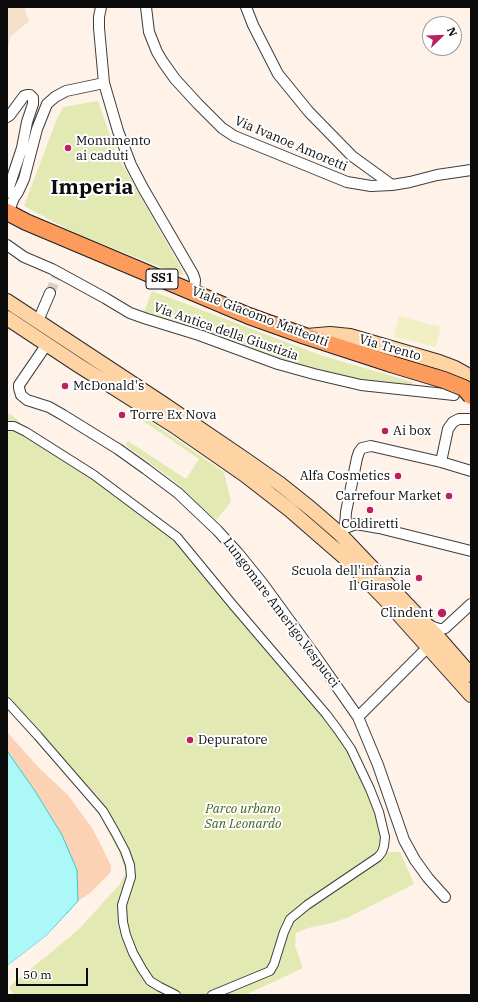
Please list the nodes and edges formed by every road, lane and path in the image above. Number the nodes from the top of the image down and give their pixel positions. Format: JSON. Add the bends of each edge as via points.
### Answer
{"nodes":[{"id":1,"x":101,"y":7,"type":"edge"},
{"id":2,"x":146,"y":7,"type":"edge"},
{"id":3,"x":246,"y":7,"type":"edge"},
{"id":4,"x":104,"y":83,"type":"junction"},
{"id":5,"x":7,"y":117,"type":"edge"},
{"id":6,"x":471,"y":170,"type":"edge"},
{"id":7,"x":392,"y":185,"type":"junction"},
{"id":8,"x":14,"y":198,"type":"junction"},
{"id":9,"x":8,"y":213,"type":"edge"},
{"id":10,"x":7,"y":245,"type":"edge"},
{"id":11,"x":194,"y":292,"type":"junction"},
{"id":12,"x":50,"y":293,"type":"tunnel mouth"},
{"id":13,"x":7,"y":301,"type":"edge"},
{"id":14,"x":7,"y":318,"type":"edge"},
{"id":15,"x":38,"y":321,"type":"junction"},
{"id":16,"x":305,"y":336,"type":"junction"},
{"id":17,"x":47,"y":344,"type":"junction"},
{"id":18,"x":379,"y":344,"type":"junction"},
{"id":19,"x":367,"y":356,"type":"junction"},
{"id":20,"x":471,"y":377,"type":"edge"},
{"id":21,"x":454,"y":395,"type":"dead end"},
{"id":22,"x":471,"y":396,"type":"edge"},
{"id":23,"x":471,"y":419,"type":"edge"},
{"id":24,"x":7,"y":426,"type":"edge"},
{"id":25,"x":442,"y":462,"type":"junction"},
{"id":26,"x":469,"y":468,"type":"edge"},
{"id":27,"x":315,"y":530,"type":"junction"},
{"id":28,"x":342,"y":530,"type":"junction"},
{"id":29,"x":471,"y":551,"type":"edge"},
{"id":30,"x":344,"y":557,"type":"junction"},
{"id":31,"x":471,"y":604,"type":"edge"},
{"id":32,"x":421,"y":620,"type":"junction"},
{"id":33,"x":428,"y":647,"type":"junction"},
{"id":34,"x":453,"y":655,"type":"junction"},
{"id":35,"x":471,"y":675,"type":"edge"},
{"id":36,"x":471,"y":695,"type":"edge"},
{"id":37,"x":7,"y":702,"type":"edge"},
{"id":38,"x":358,"y":717,"type":"junction"},
{"id":39,"x":445,"y":897,"type":"dead end"},
{"id":40,"x":176,"y":995,"type":"edge"},
{"id":41,"x":212,"y":995,"type":"edge"}],
"edges":[{"from":1,"to":4,"type":"street","via":[[99,28]]},
{"from":2,"to":7,"type":"street","name":"Via Ivanoe Amoretti","via":[[150,32],[163,62],[222,128],[242,140],[347,182],[371,186]]},
{"from":3,"to":7,"type":"street","via":[[278,74],[309,112],[352,156]]},
{"from":4,"to":8,"type":"street","via":[[66,91],[48,104],[37,129],[24,179]]},
{"from":4,"to":11,"type":"street","via":[[131,165],[193,274]]},
{"from":5,"to":8,"type":"street","via":[[24,96],[33,98],[22,148],[9,187]]},
{"from":6,"to":7,"type":"street","name":"Via Ivanoe Amoretti"},
{"from":8,"to":9,"type":"street"},
{"from":9,"to":11,"type":"main road","name":"Viale Giacomo Matteotti","number":"SS1"},
{"from":10,"to":21,"type":"street","name":"Via Antica della Giustizia","via":[[24,257],[105,298],[129,315],[199,335],[278,364],[314,374],[361,385]]},
{"from":11,"to":16,"type":"main road","name":"Viale Giacomo Matteotti","number":"SS1","via":[[249,316]]},
{"from":12,"to":15,"type":"street"},
{"from":13,"to":15,"type":"main road"},
{"from":14,"to":17,"type":"main road"},
{"from":15,"to":28,"type":"main road","via":[[274,480]]},
{"from":16,"to":18,"type":"main road","name":"Via Trento","via":[[350,336]]},
{"from":16,"to":19,"type":"main road","name":"Viale Giacomo Matteotti","number":"SS1"},
{"from":17,"to":27,"type":"main road","via":[[246,475]]},
{"from":17,"to":38,"type":"street","name":"Lungomare Amerigo Vespucci","via":[[19,385],[20,395],[58,412],[118,449],[178,493],[217,530],[263,584]]},
{"from":18,"to":19,"type":"main road","via":[[373,346]]},
{"from":18,"to":20,"type":"main road","name":"Via Trento","via":[[439,362]]},
{"from":19,"to":22,"type":"main road","name":"Viale Giacomo Matteotti","number":"SS1","bridge":true,"via":[[444,380],[464,388]]},
{"from":23,"to":25,"type":"street","via":[[459,419],[448,429]]},
{"from":24,"to":41,"type":"street","via":[[14,426],[26,432],[94,475],[177,537],[338,730],[351,748],[379,812],[385,837],[384,846],[378,857],[290,919],[270,971]]},
{"from":25,"to":26,"type":"street"},
{"from":25,"to":28,"type":"street","via":[[371,446],[362,448],[356,458]]},
{"from":27,"to":28,"type":"main road","via":[[328,536],[335,536]]},
{"from":27,"to":30,"type":"main road"},
{"from":28,"to":29,"type":"street","via":[[356,524]]},
{"from":28,"to":30,"type":"main road","via":[[337,538]]},
{"from":28,"to":32,"type":"main road"},
{"from":30,"to":33,"type":"main road","via":[[386,599]]},
{"from":31,"to":32,"type":"street","via":[[442,629]]},
{"from":32,"to":34,"type":"main road"},
{"from":33,"to":34,"type":"main road","via":[[440,646]]},
{"from":33,"to":36,"type":"main road"},
{"from":33,"to":38,"type":"street"},
{"from":34,"to":35,"type":"main road"},
{"from":37,"to":40,"type":"street","via":[[103,811],[130,865],[131,877],[122,905],[123,922],[133,953],[150,981]]},
{"from":38,"to":39,"type":"street","name":"Lungomare Amerigo Vespucci","via":[[378,764],[404,840],[415,860]]}]}
